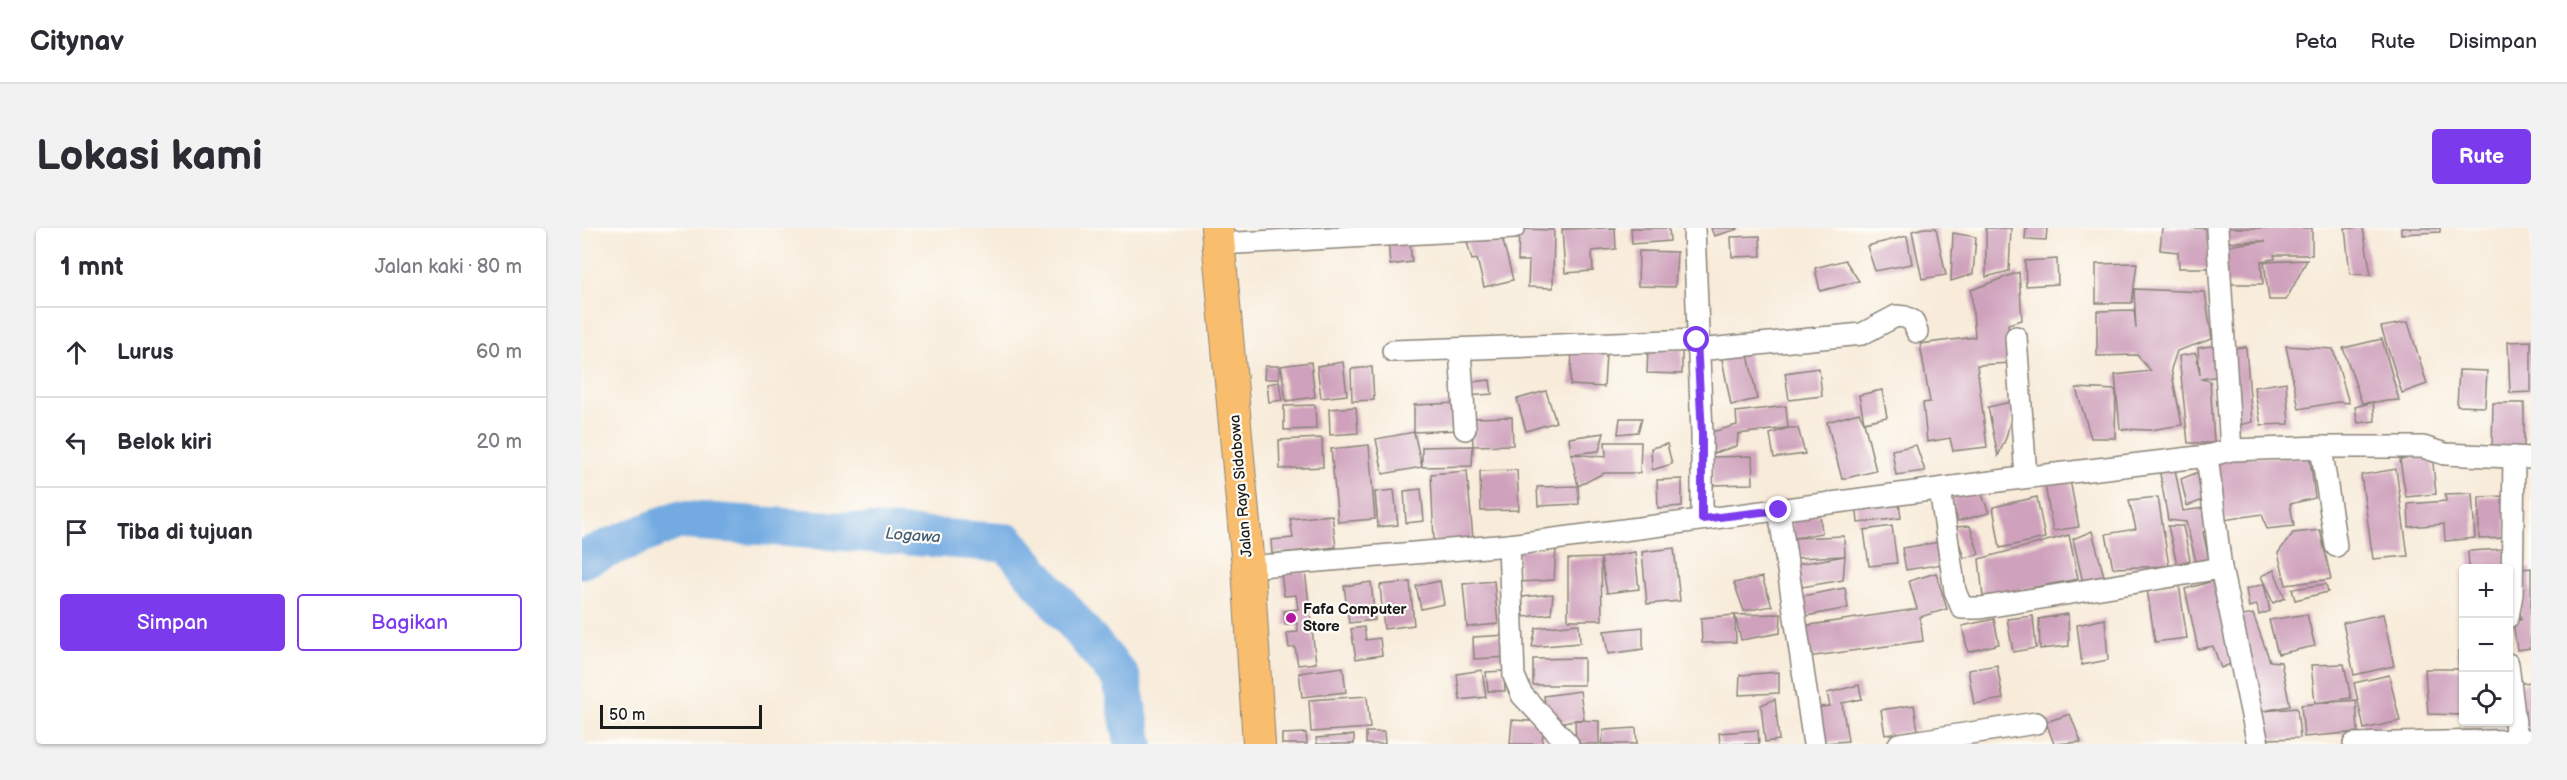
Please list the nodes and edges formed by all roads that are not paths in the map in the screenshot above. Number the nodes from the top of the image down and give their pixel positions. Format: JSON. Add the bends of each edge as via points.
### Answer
{"nodes":[{"id":1,"x":1514,"y":228,"type":"edge"},
{"id":2,"x":1694,"y":228,"type":"edge"},
{"id":3,"x":2217,"y":228,"type":"edge"},
{"id":4,"x":1218,"y":236,"type":"edge"},
{"id":5,"x":1917,"y":333,"type":"dead end"},
{"id":6,"x":2016,"y":337,"type":"dead end"},
{"id":7,"x":1697,"y":345,"type":"junction"},
{"id":8,"x":1460,"y":349,"type":"junction"},
{"id":9,"x":1393,"y":351,"type":"dead end"},
{"id":10,"x":1466,"y":429,"type":"dead end"},
{"id":11,"x":2321,"y":447,"type":"junction"},
{"id":12,"x":2231,"y":450,"type":"junction"},
{"id":13,"x":2207,"y":456,"type":"junction"},
{"id":14,"x":2522,"y":457,"type":"edge"},
{"id":15,"x":2026,"y":477,"type":"junction"},
{"id":16,"x":1940,"y":489,"type":"junction"},
{"id":17,"x":1779,"y":510,"type":"junction"},
{"id":18,"x":1702,"y":519,"type":"junction"},
{"id":19,"x":1509,"y":545,"type":"junction"},
{"id":20,"x":2336,"y":546,"type":"dead end"},
{"id":21,"x":1248,"y":567,"type":"junction"},
{"id":22,"x":2221,"y":568,"type":"junction"},
{"id":23,"x":2513,"y":580,"type":"edge"},
{"id":24,"x":2510,"y":672,"type":"edge"},
{"id":25,"x":2036,"y":723,"type":"dead end"},
{"id":26,"x":2524,"y":740,"type":"edge"},
{"id":27,"x":1259,"y":744,"type":"edge"},
{"id":28,"x":1568,"y":744,"type":"edge"},
{"id":29,"x":1814,"y":744,"type":"edge"},
{"id":30,"x":1899,"y":744,"type":"edge"},
{"id":31,"x":2258,"y":744,"type":"edge"},
{"id":32,"x":2354,"y":744,"type":"edge"}],
"edges":[{"from":1,"to":4,"type":"street"},
{"from":2,"to":7,"type":"street"},
{"from":3,"to":12,"type":"street"},
{"from":4,"to":21,"type":"highway","name":"Jalan Raya Sidabowa"},
{"from":5,"to":7,"type":"street","via":[[1913,321],[1896,316],[1862,334]]},
{"from":6,"to":15,"type":"street"},
{"from":7,"to":8,"type":"street"},
{"from":7,"to":18,"type":"street"},
{"from":8,"to":9,"type":"street"},
{"from":8,"to":10,"type":"street"},
{"from":11,"to":12,"type":"street"},
{"from":11,"to":14,"type":"street","via":[[2423,447],[2445,454]]},
{"from":11,"to":20,"type":"street"},
{"from":12,"to":13,"type":"street"},
{"from":13,"to":15,"type":"street"},
{"from":13,"to":22,"type":"street"},
{"from":14,"to":23,"type":"street"},
{"from":15,"to":16,"type":"street"},
{"from":16,"to":17,"type":"street"},
{"from":16,"to":22,"type":"street","via":[[1954,591],[1962,608]]},
{"from":17,"to":18,"type":"street"},
{"from":17,"to":29,"type":"street"},
{"from":18,"to":19,"type":"street"},
{"from":19,"to":21,"type":"street"},
{"from":19,"to":28,"type":"street","via":[[1514,676],[1522,695]]},
{"from":21,"to":27,"type":"highway","name":"Jalan Raya Sidabowa"},
{"from":22,"to":31,"type":"street"},
{"from":24,"to":26,"type":"street"},
{"from":25,"to":30,"type":"street"},
{"from":26,"to":32,"type":"street"}]}
